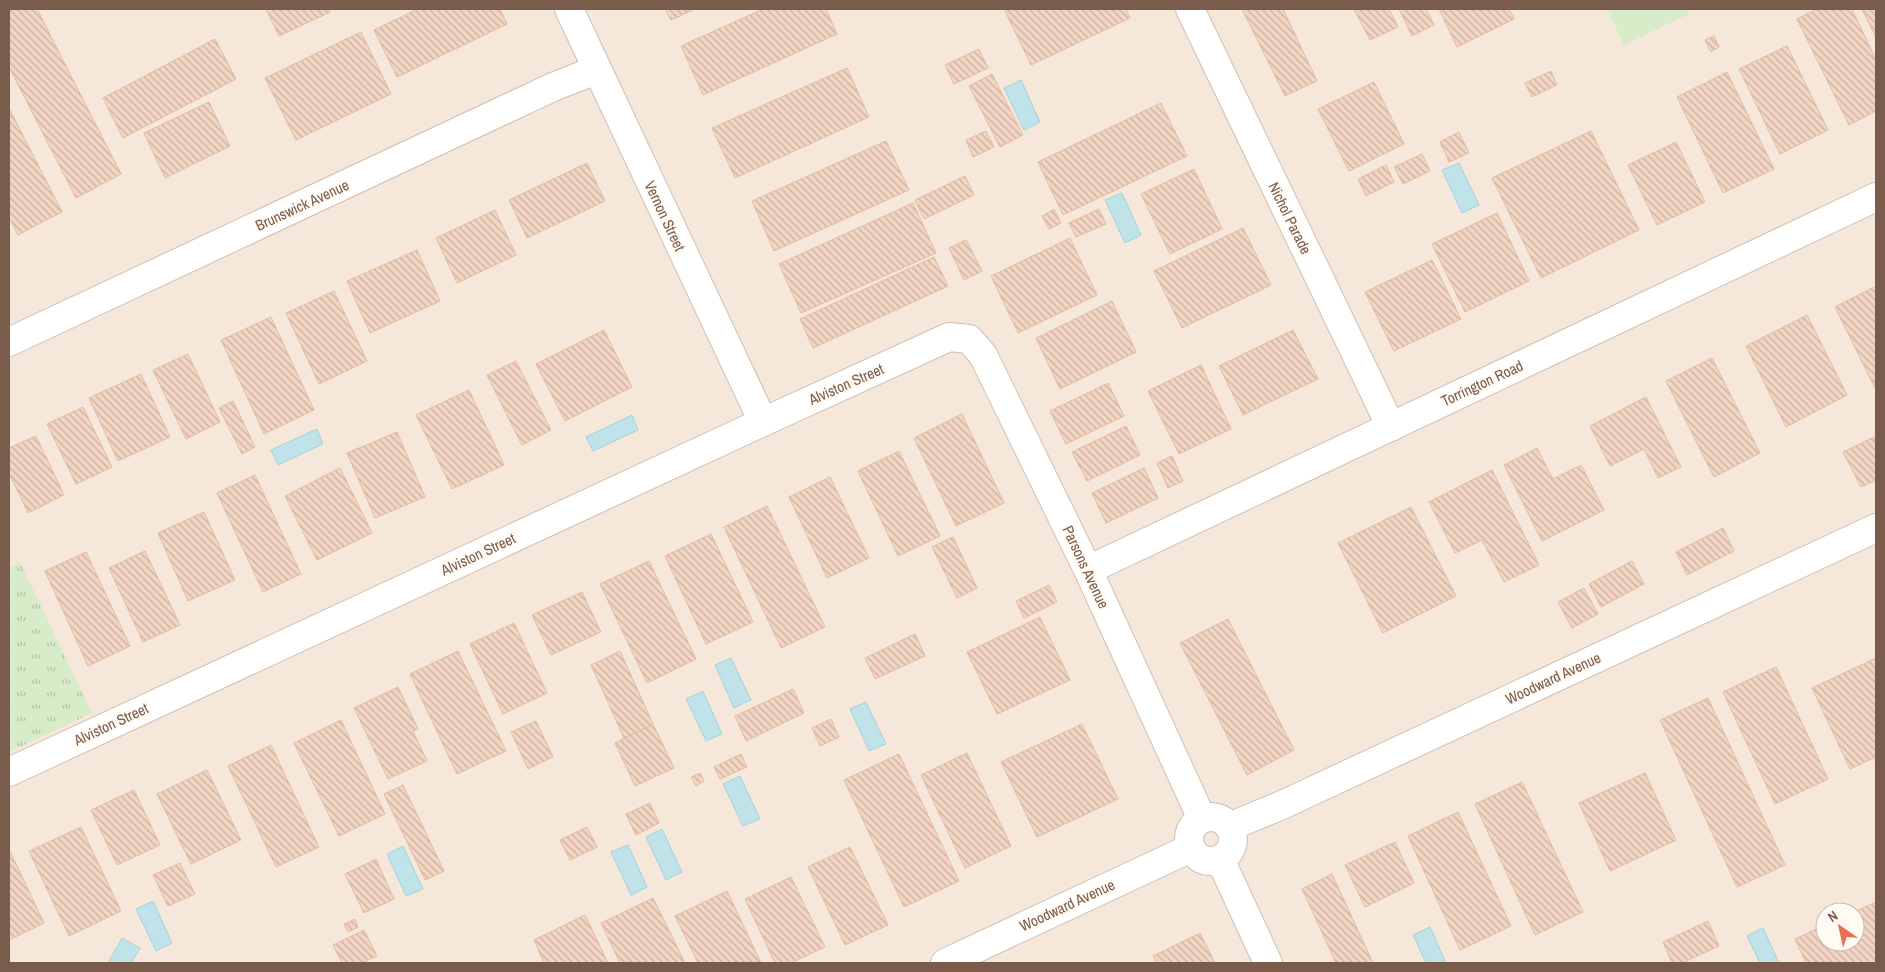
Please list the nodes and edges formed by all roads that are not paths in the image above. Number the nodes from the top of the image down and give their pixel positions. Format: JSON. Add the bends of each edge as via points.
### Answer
{"nodes":[{"id":1,"x":569,"y":9,"type":"edge"},
{"id":2,"x":1190,"y":9,"type":"edge"},
{"id":3,"x":596,"y":70,"type":"junction"},
{"id":4,"x":1876,"y":197,"type":"edge"},
{"id":5,"x":948,"y":337,"type":"joint"},
{"id":6,"x":9,"y":342,"type":"edge"},
{"id":7,"x":763,"y":422,"type":"junction"},
{"id":8,"x":1391,"y":427,"type":"junction"},
{"id":9,"x":1876,"y":528,"type":"edge"},
{"id":10,"x":1088,"y":570,"type":"junction"},
{"id":11,"x":9,"y":772,"type":"edge"},
{"id":12,"x":1202,"y":819,"type":"junction"},
{"id":13,"x":1229,"y":827,"type":"junction"},
{"id":14,"x":1191,"y":848,"type":"junction"},
{"id":15,"x":1220,"y":859,"type":"junction"},
{"id":16,"x":945,"y":963,"type":"edge"},
{"id":17,"x":1268,"y":963,"type":"edge"}],
"edges":[{"from":1,"to":3,"type":"street","name":"Vernon Street"},
{"from":2,"to":8,"type":"street","name":"Nichol Parade"},
{"from":3,"to":6,"type":"street","name":"Brunswick Avenue","via":[[553,87]]},
{"from":3,"to":7,"type":"street","name":"Vernon Street"},
{"from":4,"to":8,"type":"street","name":"Torrington Road"},
{"from":5,"to":7,"type":"street","name":"Alviston Street"},
{"from":5,"to":10,"type":"street","name":"Parsons Avenue","via":[[969,339],[983,355]]},
{"from":7,"to":11,"type":"street","name":"Alviston Street"},
{"from":8,"to":10,"type":"street","name":"Torrington Road"},
{"from":9,"to":13,"type":"street","name":"Woodward Avenue"},
{"from":10,"to":12,"type":"street","name":"Parsons Avenue"},
{"from":12,"to":13,"type":"street","via":[[1220,819]]},
{"from":12,"to":14,"type":"street","via":[[1192,828]]},
{"from":13,"to":15,"type":"street","via":[[1233,841],[1227,855]]},
{"from":14,"to":15,"type":"street","via":[[1207,861]]},
{"from":14,"to":16,"type":"street","name":"Woodward Avenue"},
{"from":15,"to":17,"type":"street"}]}
